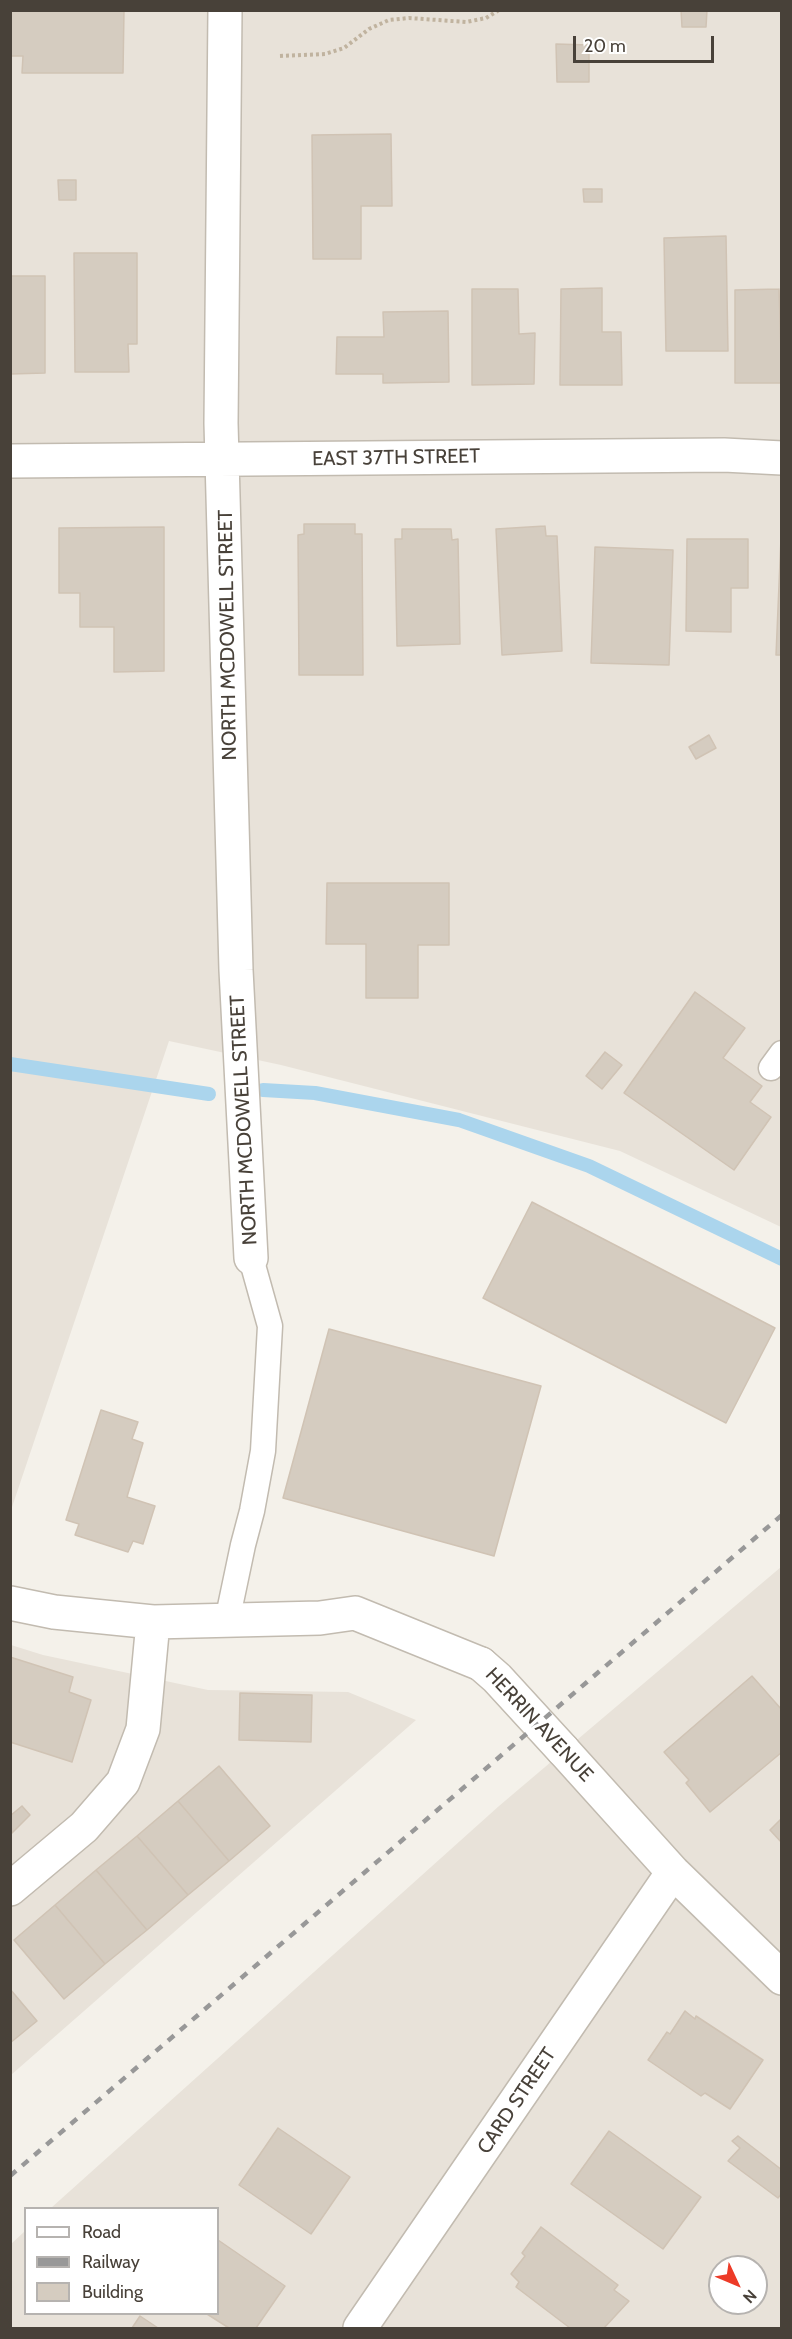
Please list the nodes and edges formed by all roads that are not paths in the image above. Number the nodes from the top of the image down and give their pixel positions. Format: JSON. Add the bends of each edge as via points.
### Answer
{"nodes":[{"id":1,"x":225,"y":10,"type":"edge"},
{"id":2,"x":782,"y":458,"type":"edge"},
{"id":3,"x":223,"y":460,"type":"junction"},
{"id":4,"x":10,"y":461,"type":"edge"},
{"id":5,"x":251,"y":1258,"type":"joint"},
{"id":6,"x":10,"y":1603,"type":"edge"},
{"id":7,"x":227,"y":1621,"type":"junction"},
{"id":8,"x":153,"y":1622,"type":"junction"},
{"id":9,"x":673,"y":1872,"type":"junction"},
{"id":10,"x":10,"y":1889,"type":"edge"},
{"id":11,"x":782,"y":1978,"type":"edge"},
{"id":12,"x":360,"y":2328,"type":"edge"}],
"edges":[{"from":1,"to":3,"type":"street","name":"NORTH MCDOWELL STREET"},
{"from":2,"to":3,"type":"street","name":"EAST 37TH STREET","via":[[716,455]]},
{"from":3,"to":4,"type":"street","name":"EAST 37TH STREET"},
{"from":3,"to":5,"type":"street","name":"NORTH MCDOWELL STREET","via":[[236,970]]},
{"from":5,"to":7,"type":"lane","via":[[270,1326],[263,1451]]},
{"from":6,"to":8,"type":"street","name":"HERRIN AVENUE","via":[[54,1612]]},
{"from":7,"to":8,"type":"street","name":"HERRIN AVENUE"},
{"from":7,"to":9,"type":"street","name":"HERRIN AVENUE","via":[[355,1613],[481,1664]]},
{"from":8,"to":10,"type":"street","via":[[143,1729],[123,1782],[84,1827]]},
{"from":9,"to":11,"type":"street","name":"HERRIN AVENUE"},
{"from":9,"to":12,"type":"street","name":"CARD STREET"}]}
